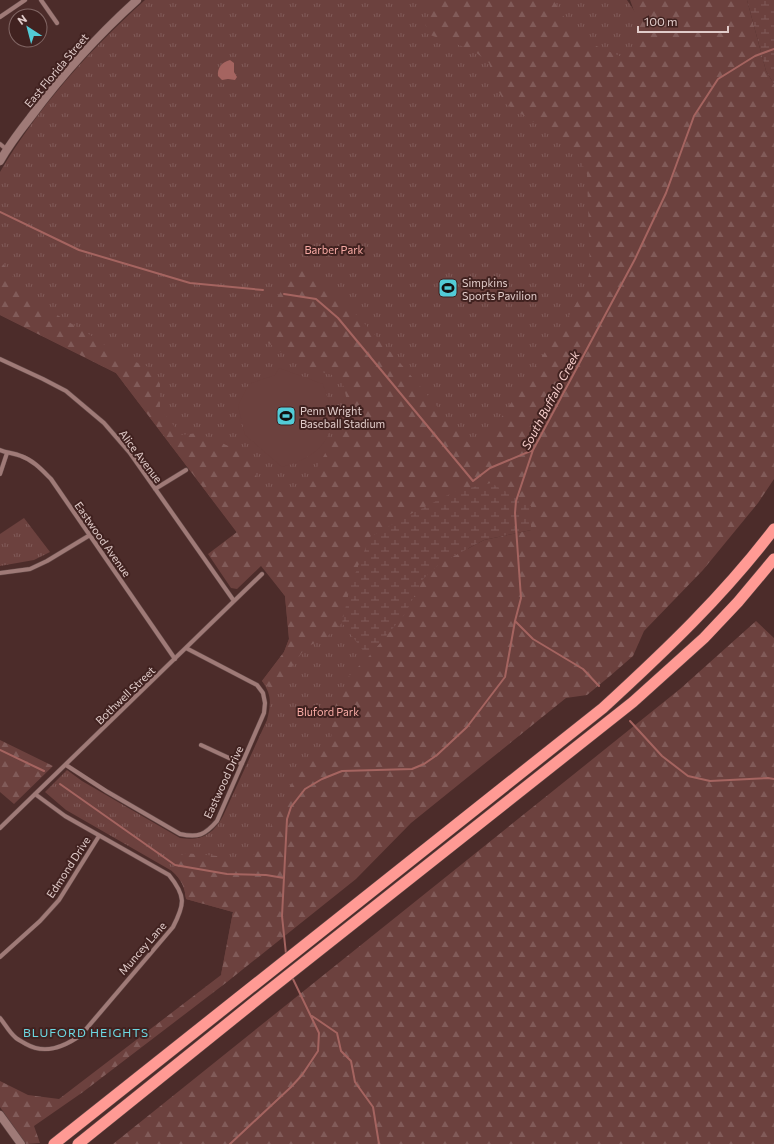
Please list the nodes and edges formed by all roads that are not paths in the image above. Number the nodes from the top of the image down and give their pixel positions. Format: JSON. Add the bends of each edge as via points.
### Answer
{"nodes":[{"id":1,"x":25,"y":0,"type":"edge"},
{"id":2,"x":40,"y":0,"type":"edge"},
{"id":3,"x":137,"y":0,"type":"edge"},
{"id":4,"x":0,"y":17,"type":"edge"},
{"id":5,"x":57,"y":23,"type":"dead end"},
{"id":6,"x":3,"y":147,"type":"edge"},
{"id":7,"x":0,"y":160,"type":"edge"},
{"id":8,"x":0,"y":359,"type":"edge"},
{"id":9,"x":0,"y":450,"type":"edge"},
{"id":10,"x":7,"y":453,"type":"junction"},
{"id":11,"x":186,"y":470,"type":"dead end"},
{"id":12,"x":0,"y":474,"type":"edge"},
{"id":13,"x":156,"y":489,"type":"junction"},
{"id":14,"x":774,"y":529,"type":"edge"},
{"id":15,"x":90,"y":535,"type":"junction"},
{"id":16,"x":774,"y":559,"type":"edge"},
{"id":17,"x":0,"y":573,"type":"edge"},
{"id":18,"x":262,"y":574,"type":"dead end"},
{"id":19,"x":234,"y":601,"type":"junction"},
{"id":20,"x":186,"y":648,"type":"junction"},
{"id":21,"x":175,"y":659,"type":"junction"},
{"id":22,"x":201,"y":745,"type":"dead end"},
{"id":23,"x":242,"y":764,"type":"junction"},
{"id":24,"x":66,"y":765,"type":"junction"},
{"id":25,"x":35,"y":794,"type":"junction"},
{"id":26,"x":0,"y":828,"type":"edge"},
{"id":27,"x":99,"y":836,"type":"junction"},
{"id":28,"x":0,"y":957,"type":"edge"},
{"id":29,"x":0,"y":1018,"type":"edge"},
{"id":30,"x":0,"y":1115,"type":"edge"},
{"id":31,"x":20,"y":1143,"type":"edge"},
{"id":32,"x":54,"y":1144,"type":"edge"},
{"id":33,"x":78,"y":1144,"type":"edge"}],
"edges":[{"from":1,"to":4,"type":"street"},
{"from":2,"to":5,"type":"street"},
{"from":3,"to":6,"type":"main road","name":"East Florida Street","via":[[79,57]]},
{"from":6,"to":7,"type":"main road","name":"East Florida Street"},
{"from":8,"to":13,"type":"street","name":"Alice Avenue","via":[[66,391],[84,405],[130,453]]},
{"from":9,"to":10,"type":"street","name":"Eastwood Avenue"},
{"from":10,"to":12,"type":"street"},
{"from":10,"to":15,"type":"street","name":"Eastwood Avenue","via":[[33,462],[51,479]]},
{"from":11,"to":13,"type":"street"},
{"from":13,"to":19,"type":"street","name":"Alice Avenue"},
{"from":14,"to":32,"type":"highway","via":[[694,622],[603,708]]},
{"from":15,"to":17,"type":"street","via":[[30,569]]},
{"from":15,"to":21,"type":"street","name":"Eastwood Avenue"},
{"from":16,"to":33,"type":"highway","via":[[704,638],[633,702]]},
{"from":18,"to":19,"type":"street","name":"Bothwell Street"},
{"from":19,"to":20,"type":"street","name":"Bothwell Street"},
{"from":20,"to":21,"type":"street","name":"Bothwell Street"},
{"from":20,"to":23,"type":"street","name":"Eastwood Drive","via":[[258,685],[263,693],[264,713]]},
{"from":21,"to":24,"type":"street","name":"Bothwell Street"},
{"from":22,"to":23,"type":"street"},
{"from":23,"to":24,"type":"street","name":"Eastwood Drive","via":[[217,821],[210,830],[192,837],[180,834]]},
{"from":24,"to":25,"type":"street","name":"Bothwell Street"},
{"from":25,"to":26,"type":"street","name":"Bothwell Street"},
{"from":25,"to":27,"type":"street","name":"Muncey Lane"},
{"from":27,"to":28,"type":"street","name":"Edmond Drive","via":[[59,900]]},
{"from":27,"to":29,"type":"street","name":"Muncey Lane","via":[[169,875],[178,886],[182,898],[181,911],[173,927],[81,1036],[70,1043],[43,1050],[30,1046],[16,1038]]},
{"from":30,"to":31,"type":"main road"}]}
